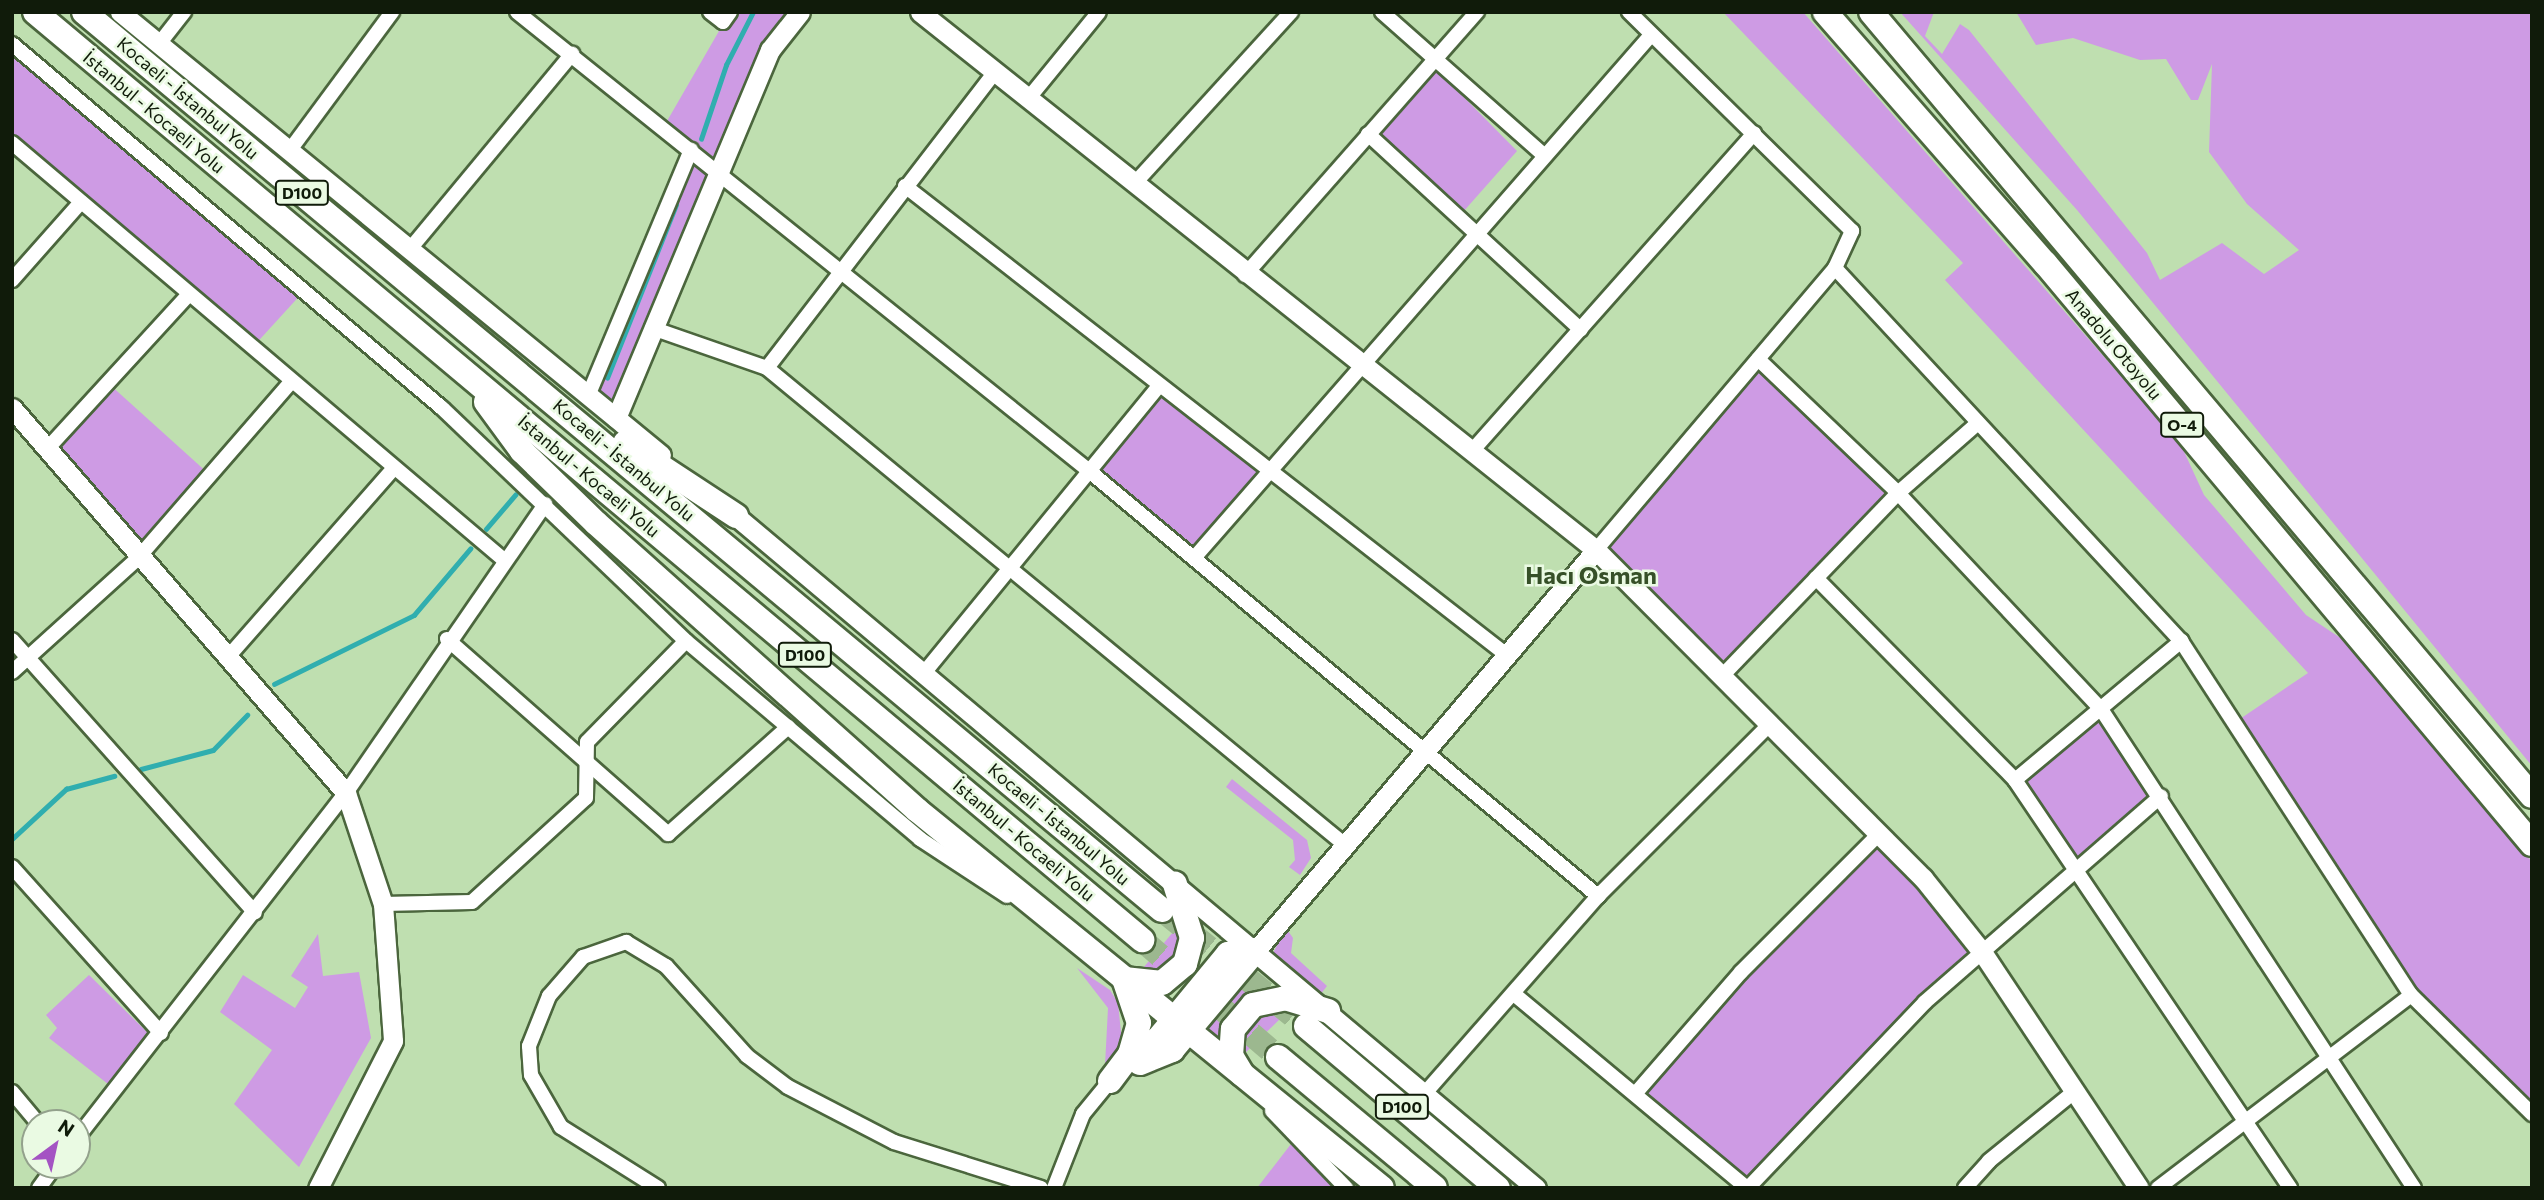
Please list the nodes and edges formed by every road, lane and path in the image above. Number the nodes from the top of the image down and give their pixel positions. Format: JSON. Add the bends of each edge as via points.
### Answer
{"nodes":[{"id":1,"x":35,"y":12,"type":"edge"},
{"id":2,"x":84,"y":12,"type":"edge"},
{"id":3,"x":120,"y":12,"type":"edge"},
{"id":4,"x":184,"y":12,"type":"edge"},
{"id":5,"x":392,"y":12,"type":"edge"},
{"id":6,"x":517,"y":12,"type":"edge"},
{"id":7,"x":710,"y":12,"type":"edge"},
{"id":8,"x":730,"y":12,"type":"edge"},
{"id":9,"x":800,"y":12,"type":"edge"},
{"id":10,"x":920,"y":12,"type":"edge"},
{"id":11,"x":1099,"y":12,"type":"edge"},
{"id":12,"x":1291,"y":12,"type":"edge"},
{"id":13,"x":1382,"y":12,"type":"edge"},
{"id":14,"x":1476,"y":12,"type":"edge"},
{"id":15,"x":1629,"y":12,"type":"edge"},
{"id":16,"x":1825,"y":12,"type":"edge"},
{"id":17,"x":1871,"y":12,"type":"edge"},
{"id":18,"x":1651,"y":35,"type":"junction"},
{"id":19,"x":12,"y":44,"type":"edge"},
{"id":20,"x":159,"y":44,"type":"junction"},
{"id":21,"x":572,"y":54,"type":"junction"},
{"id":22,"x":1434,"y":58,"type":"junction"},
{"id":23,"x":994,"y":73,"type":"junction"},
{"id":24,"x":1028,"y":99,"type":"junction"},
{"id":25,"x":1754,"y":133,"type":"junction"},
{"id":26,"x":1368,"y":134,"type":"junction"},
{"id":27,"x":12,"y":143,"type":"edge"},
{"id":28,"x":290,"y":150,"type":"junction"},
{"id":29,"x":691,"y":150,"type":"junction"},
{"id":30,"x":1545,"y":156,"type":"junction"},
{"id":31,"x":716,"y":170,"type":"junction"},
{"id":32,"x":1134,"y":184,"type":"junction"},
{"id":33,"x":905,"y":186,"type":"junction"},
{"id":34,"x":81,"y":202,"type":"junction"},
{"id":35,"x":1477,"y":232,"type":"junction"},
{"id":36,"x":410,"y":249,"type":"junction"},
{"id":37,"x":840,"y":268,"type":"junction"},
{"id":38,"x":1835,"y":268,"type":"junction"},
{"id":39,"x":1245,"y":275,"type":"junction"},
{"id":40,"x":12,"y":280,"type":"edge"},
{"id":41,"x":189,"y":294,"type":"junction"},
{"id":42,"x":652,"y":328,"type":"junction"},
{"id":43,"x":1581,"y":330,"type":"junction"},
{"id":44,"x":1758,"y":359,"type":"junction"},
{"id":45,"x":1362,"y":362,"type":"junction"},
{"id":46,"x":767,"y":368,"type":"junction"},
{"id":47,"x":466,"y":373,"type":"junction"},
{"id":48,"x":520,"y":373,"type":"junction"},
{"id":49,"x":291,"y":382,"type":"junction"},
{"id":50,"x":1160,"y":385,"type":"junction"},
{"id":51,"x":588,"y":396,"type":"junction"},
{"id":52,"x":12,"y":408,"type":"edge"},
{"id":53,"x":616,"y":418,"type":"junction"},
{"id":54,"x":1978,"y":423,"type":"junction"},
{"id":55,"x":48,"y":448,"type":"junction"},
{"id":56,"x":1472,"y":451,"type":"junction"},
{"id":57,"x":393,"y":469,"type":"junction"},
{"id":58,"x":1088,"y":470,"type":"junction"},
{"id":59,"x":1270,"y":471,"type":"junction"},
{"id":60,"x":1898,"y":492,"type":"junction"},
{"id":61,"x":545,"y":504,"type":"junction"},
{"id":62,"x":736,"y":516,"type":"junction"},
{"id":63,"x":1596,"y":550,"type":"junction"},
{"id":64,"x":138,"y":558,"type":"junction"},
{"id":65,"x":1194,"y":558,"type":"junction"},
{"id":66,"x":504,"y":561,"type":"junction"},
{"id":67,"x":1010,"y":568,"type":"junction"},
{"id":68,"x":1816,"y":578,"type":"junction"},
{"id":69,"x":447,"y":639,"type":"junction"},
{"id":70,"x":12,"y":640,"type":"edge"},
{"id":71,"x":686,"y":641,"type":"junction"},
{"id":72,"x":2181,"y":641,"type":"junction"},
{"id":73,"x":1504,"y":653,"type":"junction"},
{"id":74,"x":228,"y":657,"type":"junction"},
{"id":75,"x":25,"y":660,"type":"junction"},
{"id":76,"x":12,"y":672,"type":"edge"},
{"id":77,"x":924,"y":673,"type":"junction"},
{"id":78,"x":1722,"y":676,"type":"junction"},
{"id":79,"x":2101,"y":709,"type":"junction"},
{"id":80,"x":1769,"y":724,"type":"junction"},
{"id":81,"x":788,"y":727,"type":"junction"},
{"id":82,"x":1424,"y":750,"type":"junction"},
{"id":83,"x":587,"y":763,"type":"junction"},
{"id":84,"x":2015,"y":780,"type":"junction"},
{"id":85,"x":346,"y":793,"type":"junction"},
{"id":86,"x":2161,"y":796,"type":"junction"},
{"id":87,"x":2532,"y":796,"type":"edge"},
{"id":88,"x":1879,"y":834,"type":"junction"},
{"id":89,"x":2532,"y":844,"type":"edge"},
{"id":90,"x":1345,"y":845,"type":"junction"},
{"id":91,"x":12,"y":867,"type":"edge"},
{"id":92,"x":2076,"y":868,"type":"junction"},
{"id":93,"x":1175,"y":884,"type":"junction"},
{"id":94,"x":1598,"y":896,"type":"junction"},
{"id":95,"x":383,"y":904,"type":"junction"},
{"id":96,"x":1162,"y":910,"type":"tunnel mouth"},
{"id":97,"x":255,"y":913,"type":"junction"},
{"id":98,"x":1073,"y":936,"type":"junction"},
{"id":99,"x":1142,"y":940,"type":"tunnel mouth"},
{"id":100,"x":1256,"y":950,"type":"junction"},
{"id":101,"x":1982,"y":952,"type":"junction"},
{"id":102,"x":1124,"y":979,"type":"junction"},
{"id":103,"x":1514,"y":994,"type":"junction"},
{"id":104,"x":2412,"y":995,"type":"junction"},
{"id":105,"x":1328,"y":1011,"type":"junction"},
{"id":106,"x":1307,"y":1026,"type":"tunnel mouth"},
{"id":107,"x":161,"y":1033,"type":"junction"},
{"id":108,"x":1178,"y":1034,"type":"junction"},
{"id":109,"x":1129,"y":1054,"type":"junction"},
{"id":110,"x":1278,"y":1056,"type":"tunnel mouth"},
{"id":111,"x":2330,"y":1056,"type":"junction"},
{"id":112,"x":1246,"y":1080,"type":"junction"},
{"id":113,"x":1110,"y":1081,"type":"junction"},
{"id":114,"x":12,"y":1092,"type":"edge"},
{"id":115,"x":2074,"y":1092,"type":"junction"},
{"id":116,"x":1425,"y":1093,"type":"junction"},
{"id":117,"x":1635,"y":1094,"type":"junction"},
{"id":118,"x":26,"y":1109,"type":"edge"},
{"id":119,"x":2532,"y":1114,"type":"edge"},
{"id":120,"x":91,"y":1120,"type":"edge"},
{"id":121,"x":2245,"y":1121,"type":"junction"},
{"id":122,"x":318,"y":1188,"type":"edge"},
{"id":123,"x":658,"y":1188,"type":"edge"},
{"id":124,"x":1041,"y":1188,"type":"edge"},
{"id":125,"x":1054,"y":1188,"type":"edge"},
{"id":126,"x":1346,"y":1188,"type":"edge"},
{"id":127,"x":1382,"y":1188,"type":"edge"},
{"id":128,"x":1435,"y":1188,"type":"edge"},
{"id":129,"x":1498,"y":1188,"type":"edge"},
{"id":130,"x":1536,"y":1188,"type":"edge"},
{"id":131,"x":1748,"y":1188,"type":"edge"},
{"id":132,"x":1965,"y":1188,"type":"edge"},
{"id":133,"x":2139,"y":1188,"type":"edge"},
{"id":134,"x":2158,"y":1188,"type":"edge"},
{"id":135,"x":2290,"y":1188,"type":"edge"},
{"id":136,"x":2414,"y":1188,"type":"edge"}],
"edges":[{"from":1,"to":47,"type":"highway","name":"İstanbul - Kocaeli Yolu","number":"D100"},
{"from":2,"to":48,"type":"highway","name":"Kocaeli - İstanbul Yolu","number":"D100"},
{"from":3,"to":20,"type":"main road"},
{"from":4,"to":20,"type":"street"},
{"from":5,"to":28,"type":"street"},
{"from":6,"to":21,"type":"street"},
{"from":7,"to":8,"type":"street","via":[[723,22]]},
{"from":9,"to":31,"type":"main road","via":[[769,50]]},
{"from":10,"to":23,"type":"main road"},
{"from":11,"to":24,"type":"street"},
{"from":12,"to":32,"type":"street"},
{"from":13,"to":22,"type":"street"},
{"from":14,"to":22,"type":"street"},
{"from":15,"to":18,"type":"street"},
{"from":16,"to":89,"type":"highway","name":"Anadolu Otoyolu","number":"O-4","via":[[2054,273]]},
{"from":17,"to":87,"type":"highway","name":"Anadolu Otoyolu","number":"O-4"},
{"from":18,"to":25,"type":"street"},
{"from":18,"to":30,"type":"street"},
{"from":19,"to":61,"type":"street","via":[[442,408]]},
{"from":20,"to":28,"type":"main road"},
{"from":21,"to":29,"type":"street"},
{"from":21,"to":36,"type":"street"},
{"from":22,"to":26,"type":"street"},
{"from":22,"to":30,"type":"street"},
{"from":23,"to":24,"type":"main road"},
{"from":23,"to":33,"type":"street"},
{"from":24,"to":32,"type":"main road"},
{"from":25,"to":38,"type":"street","via":[[1852,231]]},
{"from":25,"to":43,"type":"street"},
{"from":26,"to":35,"type":"street"},
{"from":26,"to":39,"type":"street"},
{"from":27,"to":34,"type":"street"},
{"from":28,"to":36,"type":"main road"},
{"from":29,"to":31,"type":"street"},
{"from":29,"to":51,"type":"street"},
{"from":30,"to":35,"type":"street"},
{"from":31,"to":37,"type":"street"},
{"from":31,"to":42,"type":"main road"},
{"from":32,"to":39,"type":"main road"},
{"from":33,"to":37,"type":"street"},
{"from":33,"to":50,"type":"street"},
{"from":34,"to":40,"type":"street"},
{"from":34,"to":41,"type":"street"},
{"from":35,"to":43,"type":"street"},
{"from":35,"to":45,"type":"street"},
{"from":36,"to":51,"type":"main road"},
{"from":37,"to":46,"type":"street"},
{"from":37,"to":58,"type":"street"},
{"from":38,"to":44,"type":"street"},
{"from":38,"to":54,"type":"street"},
{"from":39,"to":45,"type":"main road"},
{"from":41,"to":49,"type":"street"},
{"from":41,"to":55,"type":"street"},
{"from":42,"to":46,"type":"street"},
{"from":42,"to":53,"type":"main road"},
{"from":43,"to":56,"type":"street"},
{"from":44,"to":60,"type":"street"},
{"from":44,"to":63,"type":"street"},
{"from":45,"to":56,"type":"main road"},
{"from":45,"to":59,"type":"street"},
{"from":46,"to":67,"type":"street"},
{"from":47,"to":98,"type":"highway","via":[[522,451],[596,523],[917,810]]},
{"from":47,"to":99,"type":"highway","name":"İstanbul - Kocaeli Yolu","number":"D100"},
{"from":48,"to":62,"type":"highway"},
{"from":48,"to":96,"type":"highway","name":"Kocaeli - İstanbul Yolu","number":"D100"},
{"from":49,"to":57,"type":"street"},
{"from":49,"to":64,"type":"street"},
{"from":50,"to":58,"type":"street"},
{"from":50,"to":59,"type":"street"},
{"from":51,"to":53,"type":"main road"},
{"from":52,"to":55,"type":"main road"},
{"from":53,"to":62,"type":"main road"},
{"from":54,"to":60,"type":"street"},
{"from":54,"to":72,"type":"street"},
{"from":55,"to":64,"type":"main road"},
{"from":56,"to":63,"type":"main road"},
{"from":57,"to":66,"type":"street"},
{"from":57,"to":74,"type":"street"},
{"from":58,"to":65,"type":"street"},
{"from":58,"to":67,"type":"street"},
{"from":59,"to":65,"type":"street"},
{"from":59,"to":73,"type":"street"},
{"from":60,"to":68,"type":"street"},
{"from":60,"to":79,"type":"street"},
{"from":61,"to":66,"type":"street"},
{"from":61,"to":71,"type":"street"},
{"from":62,"to":77,"type":"main road"},
{"from":63,"to":73,"type":"main road"},
{"from":63,"to":78,"type":"main road"},
{"from":64,"to":74,"type":"main road"},
{"from":64,"to":75,"type":"street"},
{"from":65,"to":82,"type":"street"},
{"from":66,"to":69,"type":"street"},
{"from":67,"to":77,"type":"street"},
{"from":67,"to":90,"type":"street"},
{"from":68,"to":78,"type":"street"},
{"from":68,"to":84,"type":"street"},
{"from":69,"to":83,"type":"street"},
{"from":69,"to":85,"type":"street"},
{"from":70,"to":75,"type":"street"},
{"from":71,"to":81,"type":"street"},
{"from":71,"to":83,"type":"street","via":[[587,742]]},
{"from":72,"to":79,"type":"street"},
{"from":72,"to":104,"type":"street"},
{"from":73,"to":82,"type":"main road"},
{"from":74,"to":85,"type":"main road"},
{"from":75,"to":76,"type":"street"},
{"from":75,"to":97,"type":"street"},
{"from":77,"to":93,"type":"main road"},
{"from":78,"to":80,"type":"main road"},
{"from":79,"to":84,"type":"street"},
{"from":79,"to":86,"type":"street"},
{"from":80,"to":88,"type":"main road"},
{"from":80,"to":94,"type":"street"},
{"from":81,"to":83,"type":"street","via":[[668,834]]},
{"from":81,"to":98,"type":"street","via":[[920,839]]},
{"from":82,"to":90,"type":"main road"},
{"from":82,"to":94,"type":"street"},
{"from":83,"to":95,"type":"street","via":[[586,798],[472,902]]},
{"from":84,"to":92,"type":"street"},
{"from":85,"to":95,"type":"main road"},
{"from":85,"to":97,"type":"street"},
{"from":86,"to":92,"type":"street"},
{"from":86,"to":111,"type":"street"},
{"from":88,"to":101,"type":"main road"},
{"from":88,"to":117,"type":"street","via":[[1741,972]]},
{"from":90,"to":100,"type":"main road"},
{"from":91,"to":107,"type":"street"},
{"from":92,"to":101,"type":"street"},
{"from":92,"to":121,"type":"street"},
{"from":93,"to":100,"type":"main road"},
{"from":93,"to":102,"type":"highway","via":[[1189,920],[1185,964],[1162,983]]},
{"from":94,"to":103,"type":"street"},
{"from":95,"to":122,"type":"main road","via":[[393,1041]]},
{"from":97,"to":107,"type":"street"},
{"from":98,"to":102,"type":"highway"},
{"from":100,"to":105,"type":"main road"},
{"from":100,"to":108,"type":"highway","via":[[1228,954]]},
{"from":101,"to":115,"type":"main road"},
{"from":101,"to":131,"type":"street","via":[[1925,1002]]},
{"from":102,"to":108,"type":"highway"},
{"from":102,"to":109,"type":"highway","via":[[1139,1023]]},
{"from":103,"to":116,"type":"street"},
{"from":103,"to":117,"type":"street"},
{"from":104,"to":111,"type":"street"},
{"from":104,"to":119,"type":"street"},
{"from":105,"to":112,"type":"highway","via":[[1285,998],[1254,1005],[1233,1030],[1231,1044]]},
{"from":105,"to":116,"type":"main road"},
{"from":106,"to":129,"type":"highway","number":"D100"},
{"from":107,"to":120,"type":"street"},
{"from":108,"to":109,"type":"highway"},
{"from":108,"to":112,"type":"highway","via":[[1199,1055]]},
{"from":108,"to":113,"type":"highway"},
{"from":109,"to":113,"type":"highway"},
{"from":110,"to":128,"type":"highway","number":"D100"},
{"from":111,"to":121,"type":"street"},
{"from":111,"to":136,"type":"street"},
{"from":112,"to":126,"type":"street"},
{"from":112,"to":127,"type":"highway"},
{"from":113,"to":125,"type":"street","via":[[1083,1114]]},
{"from":114,"to":118,"type":"street"},
{"from":115,"to":132,"type":"street","via":[[1989,1161]]},
{"from":115,"to":133,"type":"main road"},
{"from":116,"to":130,"type":"main road"},
{"from":117,"to":131,"type":"street"},
{"from":121,"to":134,"type":"street"},
{"from":121,"to":135,"type":"street"},
{"from":123,"to":124,"type":"street","via":[[561,1127],[531,1075],[529,1046],[549,996],[583,957],[626,942],[666,966],[747,1056],[789,1087],[894,1142]]}]}
